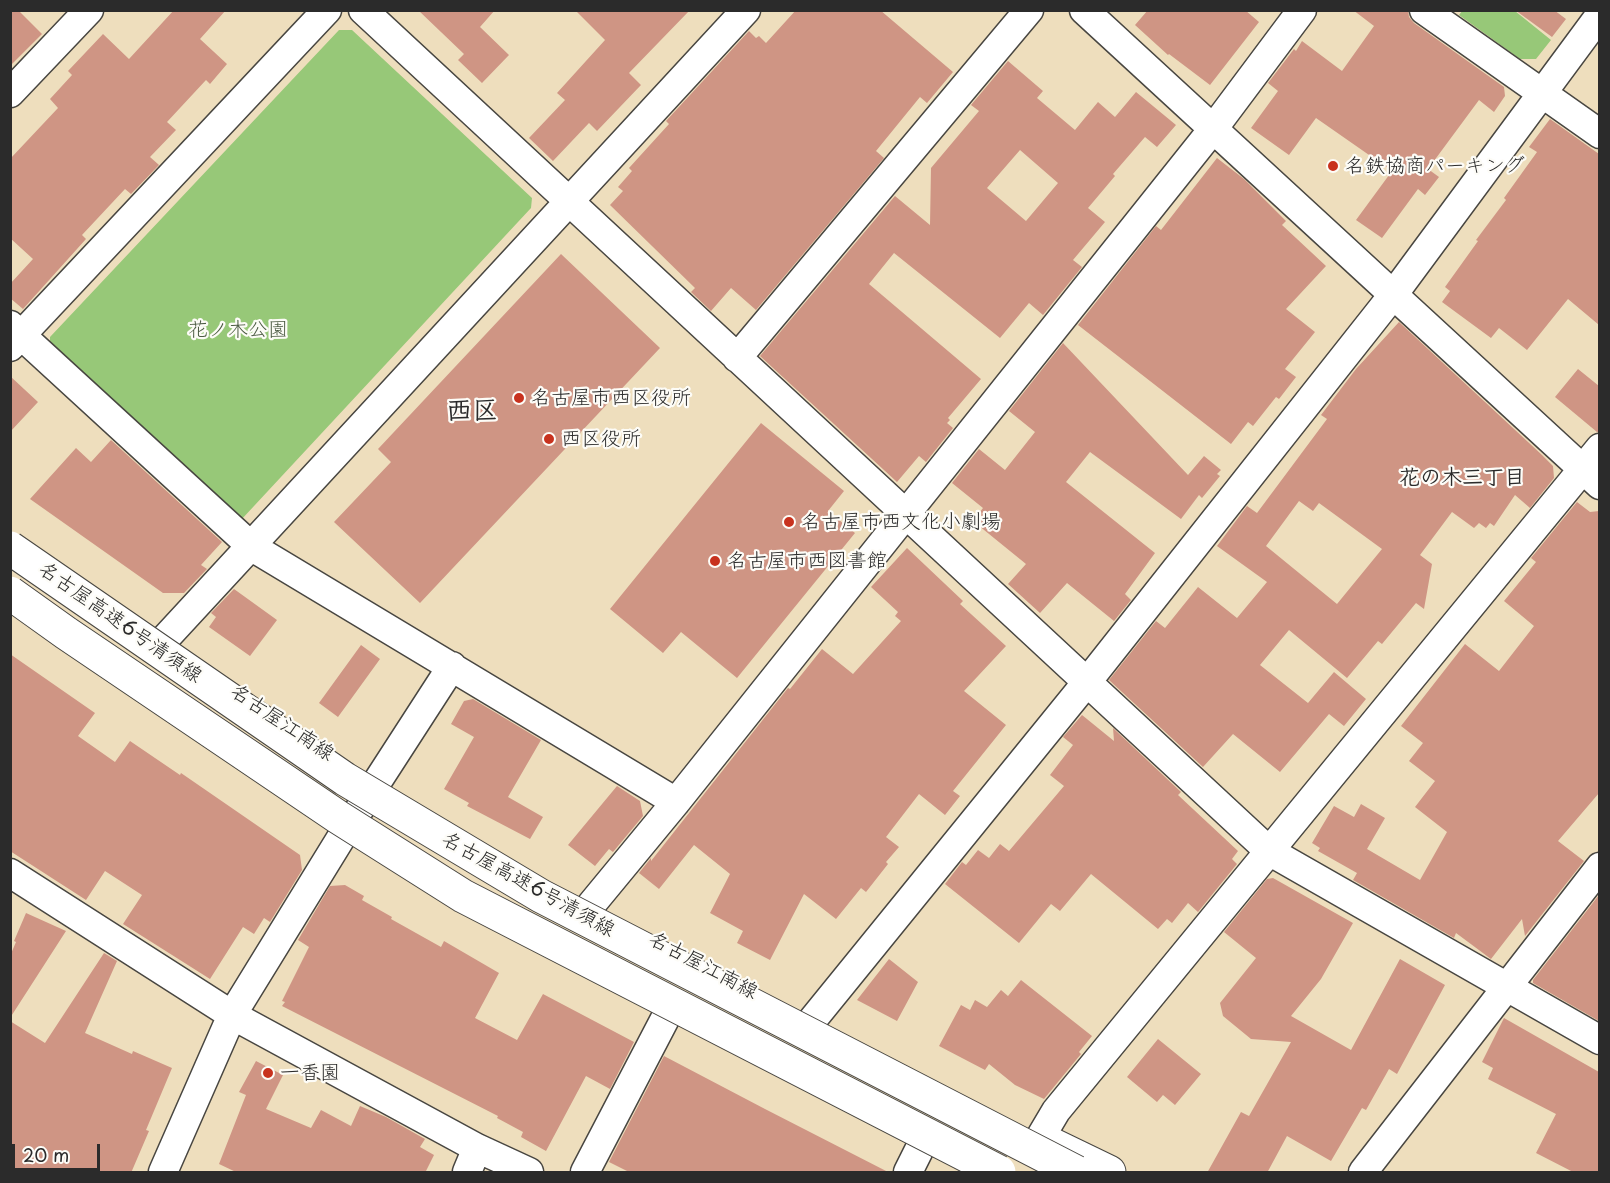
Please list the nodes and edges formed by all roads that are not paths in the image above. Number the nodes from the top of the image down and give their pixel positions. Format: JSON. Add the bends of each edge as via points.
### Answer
{"nodes":[{"id":1,"x":89,"y":10,"type":"edge"},
{"id":2,"x":327,"y":10,"type":"edge"},
{"id":3,"x":363,"y":10,"type":"edge"},
{"id":4,"x":747,"y":10,"type":"edge"},
{"id":5,"x":1029,"y":10,"type":"edge"},
{"id":6,"x":1084,"y":10,"type":"edge"},
{"id":7,"x":1302,"y":10,"type":"edge"},
{"id":8,"x":1424,"y":10,"type":"edge"},
{"id":9,"x":1599,"y":15,"type":"edge"},
{"id":10,"x":10,"y":93,"type":"edge"},
{"id":11,"x":1542,"y":95,"type":"junction"},
{"id":12,"x":1213,"y":129,"type":"junction"},
{"id":13,"x":1599,"y":134,"type":"edge"},
{"id":14,"x":570,"y":202,"type":"junction"},
{"id":15,"x":1393,"y":295,"type":"junction"},
{"id":16,"x":14,"y":336,"type":"edge"},
{"id":17,"x":737,"y":358,"type":"junction"},
{"id":18,"x":1594,"y":467,"type":"edge"},
{"id":19,"x":906,"y":514,"type":"junction"},
{"id":20,"x":10,"y":536,"type":"edge"},
{"id":21,"x":252,"y":547,"type":"junction"},
{"id":22,"x":10,"y":548,"type":"edge"},
{"id":23,"x":10,"y":593,"type":"edge"},
{"id":24,"x":10,"y":606,"type":"edge"},
{"id":25,"x":162,"y":642,"type":"junction"},
{"id":26,"x":452,"y":666,"type":"junction"},
{"id":27,"x":1087,"y":682,"type":"junction"},
{"id":28,"x":375,"y":785,"type":"junction"},
{"id":29,"x":676,"y":802,"type":"junction"},
{"id":30,"x":344,"y":833,"type":"junction"},
{"id":31,"x":1269,"y":851,"type":"junction"},
{"id":32,"x":1599,"y":867,"type":"edge"},
{"id":33,"x":12,"y":878,"type":"edge"},
{"id":34,"x":591,"y":906,"type":"junction"},
{"id":35,"x":1507,"y":987,"type":"junction"},
{"id":36,"x":668,"y":1013,"type":"junction"},
{"id":37,"x":232,"y":1015,"type":"junction"},
{"id":38,"x":810,"y":1023,"type":"junction"},
{"id":39,"x":1599,"y":1040,"type":"edge"},
{"id":40,"x":1040,"y":1138,"type":"junction"},
{"id":41,"x":915,"y":1158,"type":"edge"},
{"id":42,"x":472,"y":1160,"type":"edge"},
{"id":43,"x":163,"y":1173,"type":"edge"},
{"id":44,"x":529,"y":1173,"type":"edge"},
{"id":45,"x":585,"y":1173,"type":"edge"},
{"id":46,"x":977,"y":1173,"type":"edge"},
{"id":47,"x":999,"y":1173,"type":"edge"},
{"id":48,"x":1076,"y":1173,"type":"edge"},
{"id":49,"x":1109,"y":1173,"type":"edge"},
{"id":50,"x":1363,"y":1173,"type":"edge"}],
"edges":[{"from":1,"to":10,"type":"street"},
{"from":2,"to":16,"type":"street"},
{"from":3,"to":14,"type":"street"},
{"from":4,"to":14,"type":"street"},
{"from":5,"to":17,"type":"street"},
{"from":6,"to":12,"type":"street"},
{"from":7,"to":12,"type":"street"},
{"from":8,"to":11,"type":"street"},
{"from":9,"to":11,"type":"street"},
{"from":11,"to":13,"type":"street"},
{"from":11,"to":15,"type":"street"},
{"from":12,"to":15,"type":"street"},
{"from":12,"to":19,"type":"street"},
{"from":14,"to":17,"type":"street"},
{"from":14,"to":21,"type":"street"},
{"from":15,"to":18,"type":"street"},
{"from":15,"to":27,"type":"street"},
{"from":16,"to":21,"type":"street"},
{"from":17,"to":19,"type":"street"},
{"from":18,"to":31,"type":"street"},
{"from":19,"to":27,"type":"street"},
{"from":19,"to":29,"type":"street"},
{"from":20,"to":25,"type":"main road","name":"名古屋江南線"},
{"from":21,"to":25,"type":"street"},
{"from":21,"to":26,"type":"street"},
{"from":22,"to":48,"type":"main road","name":"名古屋高速6号清須線","bridge":true,"via":[[345,779],[541,896]]},
{"from":23,"to":47,"type":"main road","name":"名古屋高速6号清須線","bridge":true,"via":[[328,811],[463,896]]},
{"from":24,"to":30,"type":"main road"},
{"from":25,"to":28,"type":"main road","name":"名古屋江南線"},
{"from":26,"to":28,"type":"street"},
{"from":26,"to":29,"type":"street"},
{"from":27,"to":31,"type":"street"},
{"from":27,"to":38,"type":"street"},
{"from":28,"to":30,"type":"street"},
{"from":28,"to":34,"type":"main road","name":"名古屋江南線"},
{"from":29,"to":34,"type":"street"},
{"from":30,"to":36,"type":"main road","via":[[459,905]]},
{"from":30,"to":37,"type":"street"},
{"from":31,"to":35,"type":"street"},
{"from":31,"to":40,"type":"street","via":[[1056,1111]]},
{"from":32,"to":35,"type":"street"},
{"from":33,"to":37,"type":"street"},
{"from":34,"to":38,"type":"main road","name":"名古屋江南線"},
{"from":35,"to":39,"type":"street"},
{"from":35,"to":50,"type":"street"},
{"from":36,"to":41,"type":"main road"},
{"from":36,"to":45,"type":"street"},
{"from":37,"to":42,"type":"street"},
{"from":37,"to":43,"type":"street"},
{"from":38,"to":40,"type":"main road","name":"名古屋江南線"},
{"from":40,"to":49,"type":"main road","name":"名古屋江南線"},
{"from":41,"to":46,"type":"main road"},
{"from":42,"to":44,"type":"street"}]}
